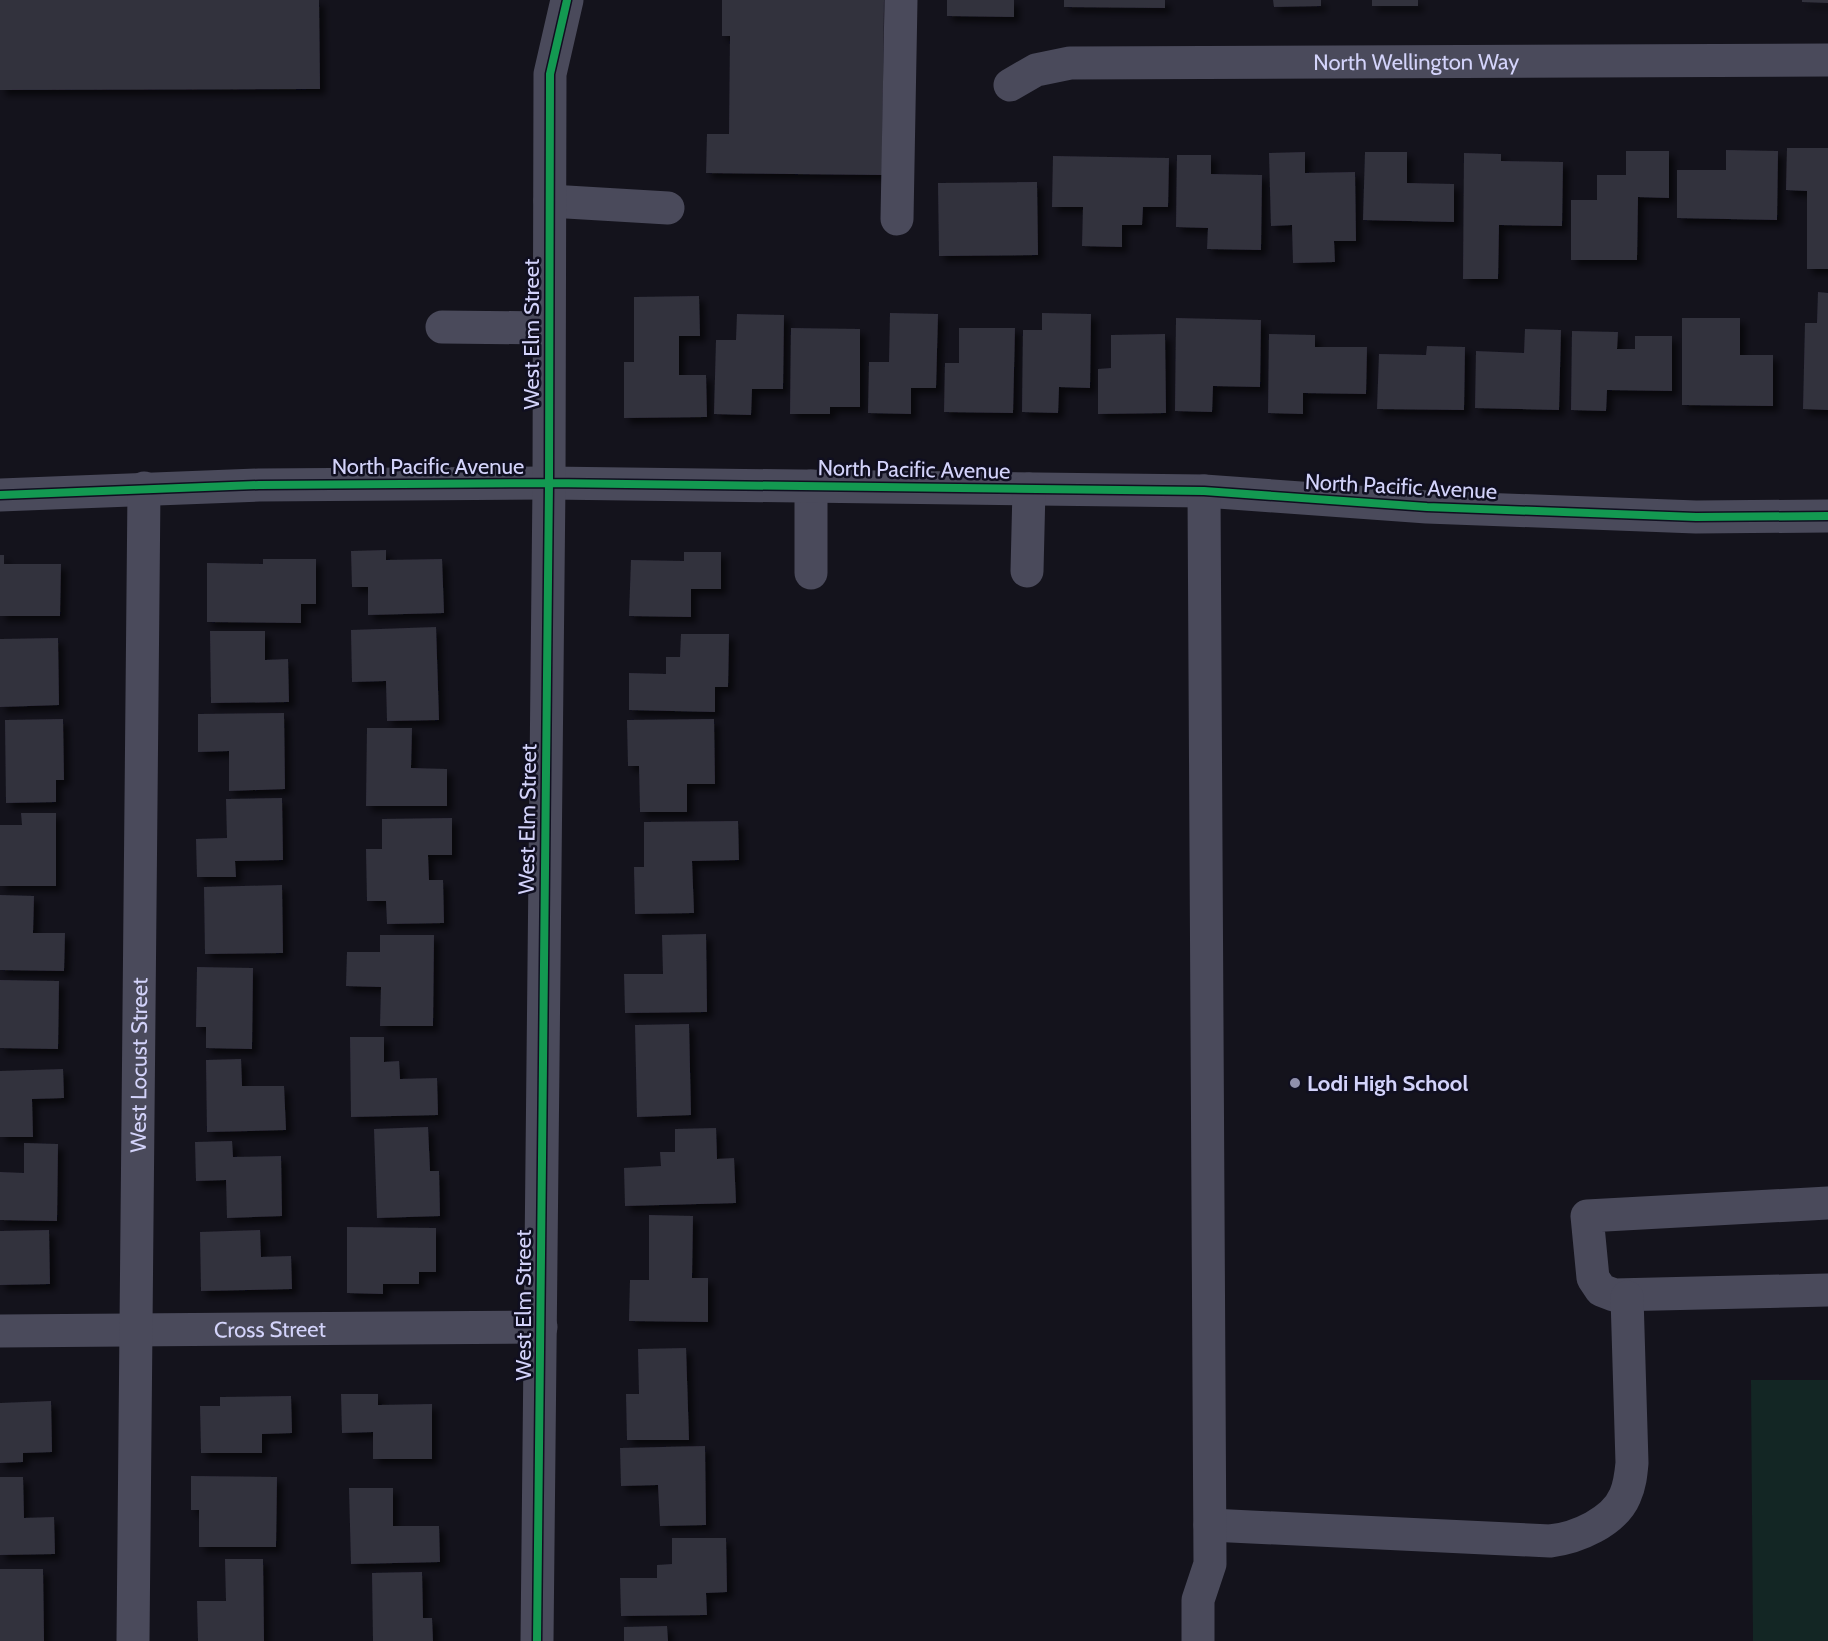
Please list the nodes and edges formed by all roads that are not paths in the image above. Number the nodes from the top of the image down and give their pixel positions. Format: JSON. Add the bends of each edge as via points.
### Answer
{"nodes":[{"id":1,"x":567,"y":0,"type":"edge"},
{"id":2,"x":901,"y":0,"type":"edge"},
{"id":3,"x":1828,"y":60,"type":"edge"},
{"id":4,"x":1010,"y":85,"type":"dead end"},
{"id":5,"x":550,"y":201,"type":"junction"},
{"id":6,"x":668,"y":208,"type":"dead end"},
{"id":7,"x":897,"y":219,"type":"dead end"},
{"id":8,"x":442,"y":327,"type":"dead end"},
{"id":9,"x":548,"y":328,"type":"junction"},
{"id":10,"x":549,"y":483,"type":"junction"},
{"id":11,"x":811,"y":486,"type":"junction"},
{"id":12,"x":144,"y":488,"type":"junction"},
{"id":13,"x":1029,"y":489,"type":"junction"},
{"id":14,"x":1204,"y":491,"type":"junction"},
{"id":15,"x":0,"y":495,"type":"edge"},
{"id":16,"x":1828,"y":516,"type":"edge"},
{"id":17,"x":1027,"y":572,"type":"dead end"},
{"id":18,"x":811,"y":573,"type":"dead end"},
{"id":19,"x":1828,"y":1203,"type":"edge"},
{"id":20,"x":1828,"y":1290,"type":"edge"},
{"id":21,"x":1627,"y":1297,"type":"junction"},
{"id":22,"x":541,"y":1327,"type":"junction"},
{"id":23,"x":136,"y":1329,"type":"junction"},
{"id":24,"x":0,"y":1331,"type":"edge"},
{"id":25,"x":1210,"y":1525,"type":"junction"},
{"id":26,"x":133,"y":1641,"type":"edge"},
{"id":27,"x":537,"y":1641,"type":"edge"},
{"id":28,"x":1198,"y":1641,"type":"edge"}],
"edges":[{"from":1,"to":5,"type":"street","name":"West Elm Street","via":[[550,74]]},
{"from":2,"to":7,"type":"street"},
{"from":3,"to":4,"type":"street","name":"North Wellington Way","via":[[1070,63],[1036,70]]},
{"from":5,"to":6,"type":"street"},
{"from":5,"to":9,"type":"street","name":"West Elm Street"},
{"from":8,"to":9,"type":"street"},
{"from":9,"to":10,"type":"street","name":"West Elm Street"},
{"from":10,"to":11,"type":"street","name":"North Pacific Avenue"},
{"from":10,"to":12,"type":"street","name":"North Pacific Avenue"},
{"from":10,"to":22,"type":"street","name":"West Elm Street"},
{"from":11,"to":13,"type":"street","name":"North Pacific Avenue"},
{"from":11,"to":18,"type":"street"},
{"from":12,"to":15,"type":"street","name":"North Pacific Avenue"},
{"from":12,"to":23,"type":"street","name":"West Locust Street"},
{"from":13,"to":14,"type":"street","name":"North Pacific Avenue"},
{"from":13,"to":17,"type":"street"},
{"from":14,"to":16,"type":"street","name":"North Pacific Avenue","via":[[1427,507],[1696,517]]},
{"from":14,"to":25,"type":"street"},
{"from":19,"to":21,"type":"street","via":[[1587,1216],[1593,1278],[1601,1290]]},
{"from":20,"to":21,"type":"street"},
{"from":21,"to":25,"type":"street","via":[[1630,1483],[1624,1499],[1588,1530],[1568,1539],[1550,1540]]},
{"from":22,"to":23,"type":"street","name":"Cross Street"},
{"from":22,"to":27,"type":"street","name":"West Elm Street"},
{"from":23,"to":24,"type":"street","name":"Cross Street"},
{"from":23,"to":26,"type":"street","name":"West Locust Street"},
{"from":25,"to":28,"type":"street","via":[[1210,1564],[1198,1600]]}]}
